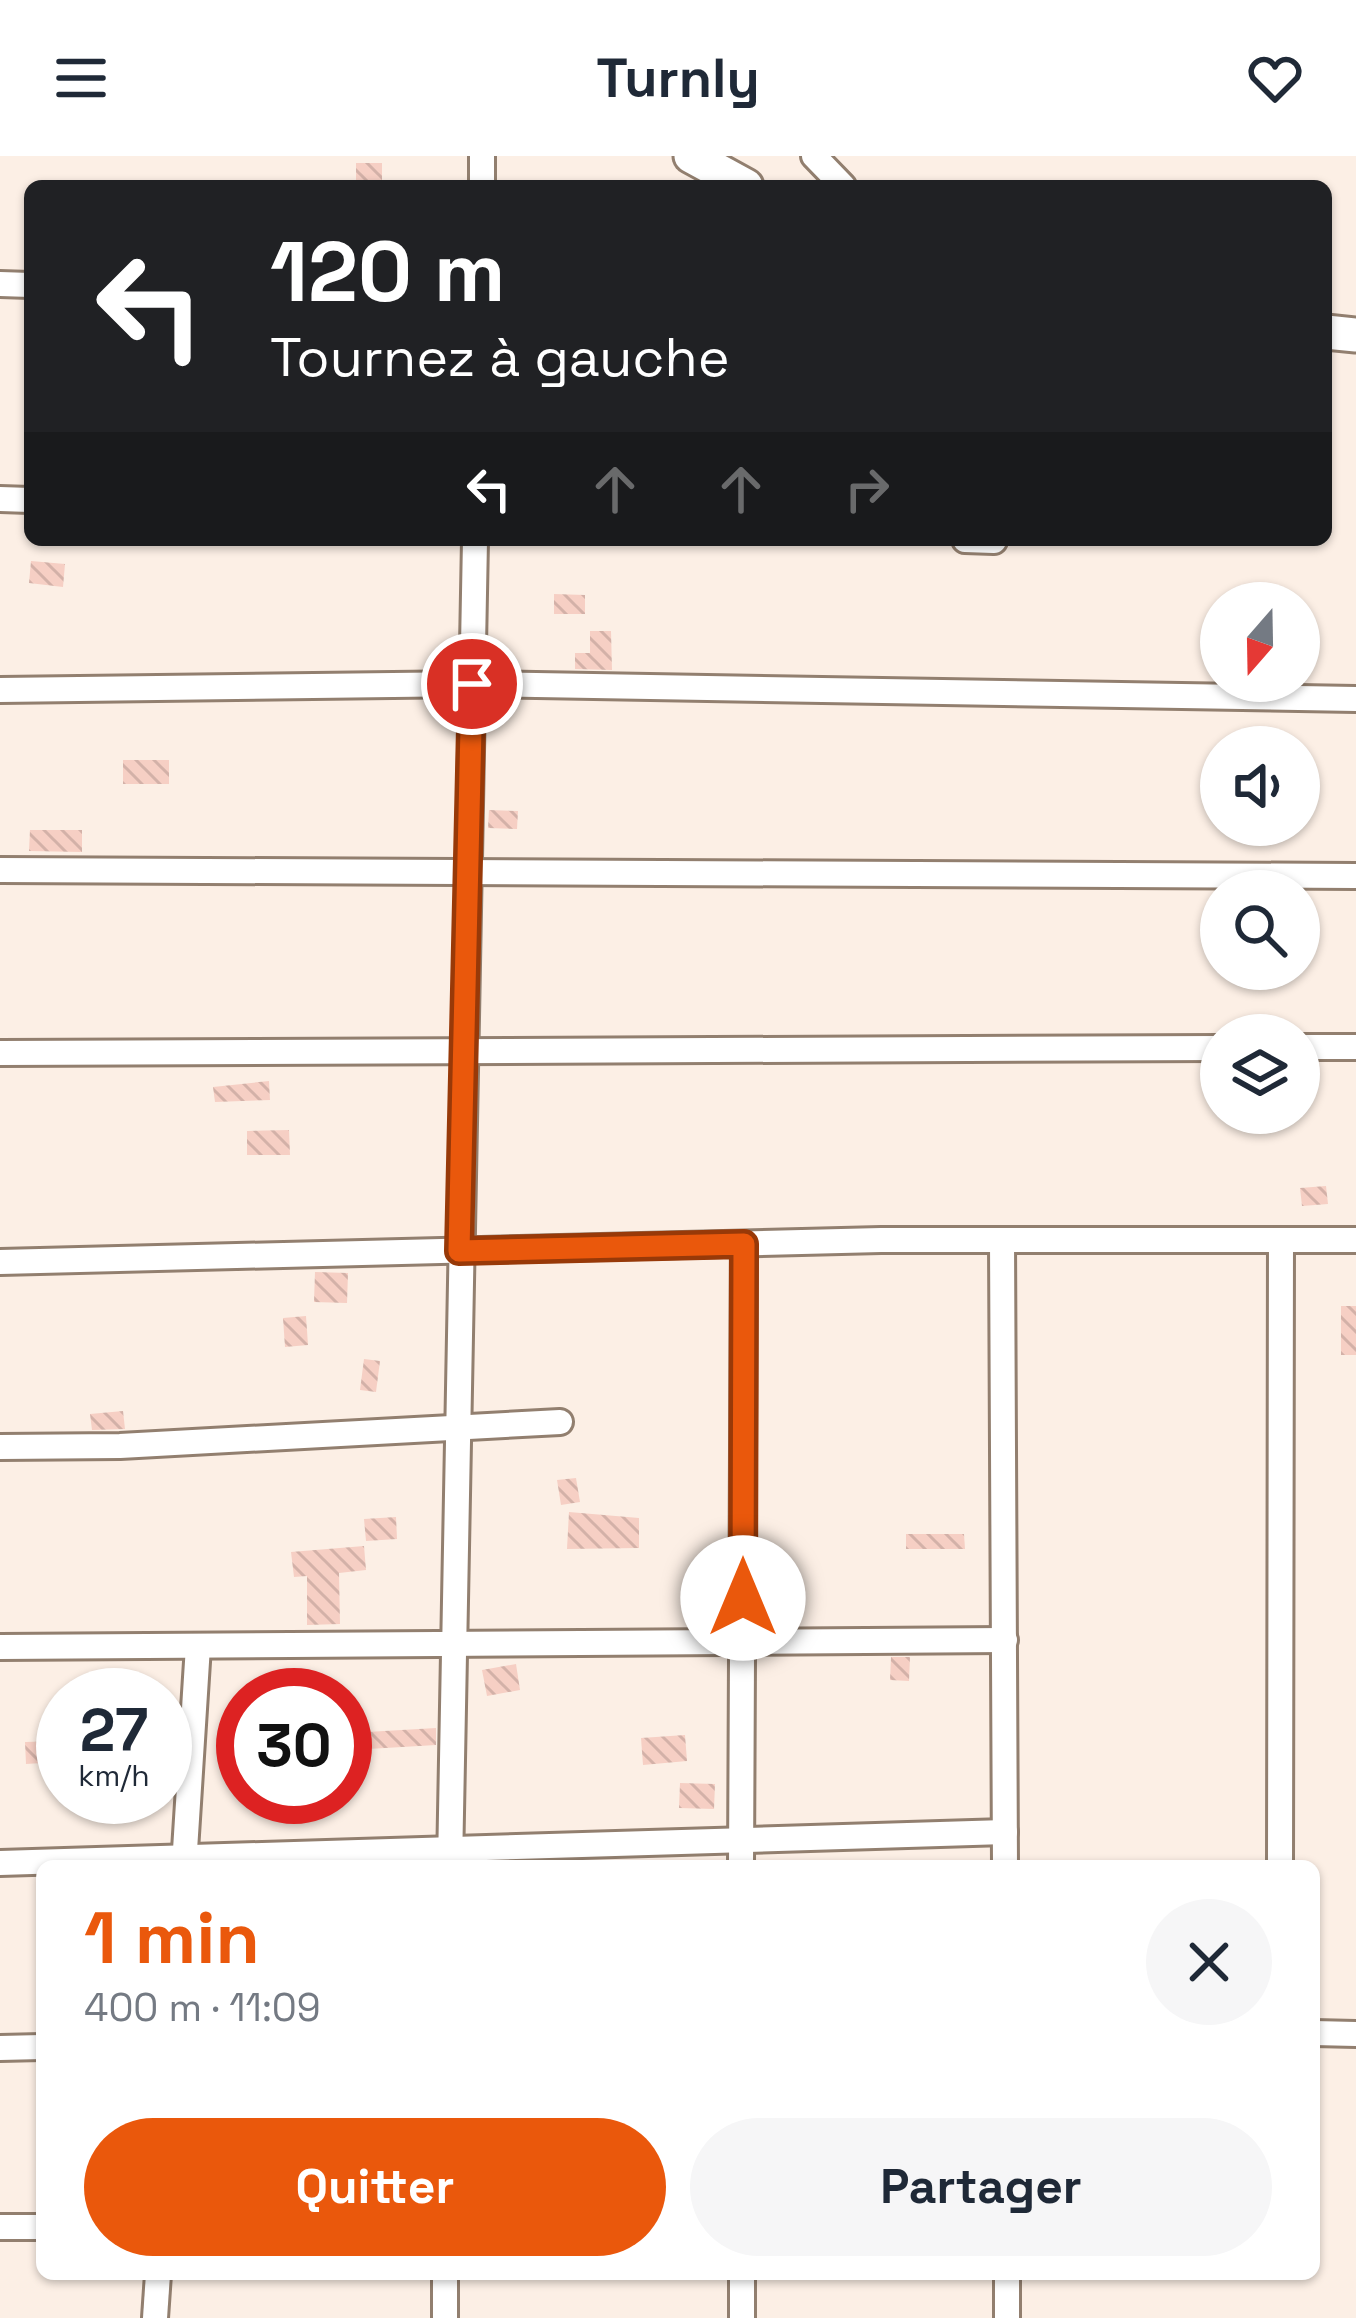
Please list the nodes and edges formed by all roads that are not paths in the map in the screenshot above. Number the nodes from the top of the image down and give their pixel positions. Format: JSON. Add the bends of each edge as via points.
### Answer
{"nodes":[{"id":1,"x":691,"y":156,"type":"edge"},
{"id":2,"x":814,"y":156,"type":"edge"},
{"id":3,"x":735,"y":180,"type":"edge"},
{"id":4,"x":837,"y":180,"type":"edge"},
{"id":5,"x":475,"y":546,"type":"edge"},
{"id":6,"x":472,"y":684,"type":"junction"},
{"id":7,"x":0,"y":690,"type":"edge"},
{"id":8,"x":1356,"y":699,"type":"edge"},
{"id":9,"x":0,"y":870,"type":"edge"},
{"id":10,"x":469,"y":872,"type":"junction"},
{"id":11,"x":1356,"y":876,"type":"edge"},
{"id":12,"x":1320,"y":1047,"type":"edge"},
{"id":13,"x":1356,"y":1047,"type":"edge"},
{"id":14,"x":1200,"y":1048,"type":"edge"},
{"id":15,"x":0,"y":1053,"type":"edge"},
{"id":16,"x":465,"y":1053,"type":"junction"},
{"id":17,"x":1002,"y":1240,"type":"junction"},
{"id":18,"x":1281,"y":1240,"type":"junction"},
{"id":19,"x":1356,"y":1240,"type":"edge"},
{"id":20,"x":744,"y":1244,"type":"junction"},
{"id":21,"x":459,"y":1251,"type":"junction"},
{"id":22,"x":0,"y":1262,"type":"edge"},
{"id":23,"x":560,"y":1422,"type":"dead end"},
{"id":24,"x":458,"y":1428,"type":"junction"},
{"id":25,"x":0,"y":1448,"type":"edge"},
{"id":26,"x":1005,"y":1640,"type":"junction"},
{"id":27,"x":743,"y":1642,"type":"junction"},
{"id":28,"x":454,"y":1644,"type":"junction"},
{"id":29,"x":198,"y":1646,"type":"junction"},
{"id":30,"x":0,"y":1647,"type":"edge"},
{"id":31,"x":1005,"y":1832,"type":"junction"},
{"id":32,"x":741,"y":1840,"type":"junction"},
{"id":33,"x":450,"y":1857,"type":"edge"},
{"id":34,"x":184,"y":1860,"type":"edge"},
{"id":35,"x":250,"y":1860,"type":"edge"},
{"id":36,"x":741,"y":1860,"type":"edge"},
{"id":37,"x":1004,"y":1860,"type":"edge"},
{"id":38,"x":1280,"y":1860,"type":"edge"},
{"id":39,"x":0,"y":1863,"type":"edge"},
{"id":40,"x":36,"y":1863,"type":"edge"},
{"id":41,"x":1320,"y":2033,"type":"edge"},
{"id":42,"x":1356,"y":2034,"type":"edge"},
{"id":43,"x":0,"y":2048,"type":"edge"},
{"id":44,"x":36,"y":2048,"type":"edge"},
{"id":45,"x":0,"y":2227,"type":"edge"},
{"id":46,"x":36,"y":2228,"type":"edge"},
{"id":47,"x":158,"y":2280,"type":"edge"},
{"id":48,"x":446,"y":2280,"type":"edge"},
{"id":49,"x":742,"y":2280,"type":"edge"},
{"id":50,"x":1007,"y":2280,"type":"edge"},
{"id":51,"x":155,"y":2318,"type":"edge"},
{"id":52,"x":445,"y":2318,"type":"edge"},
{"id":53,"x":742,"y":2318,"type":"edge"},
{"id":54,"x":1007,"y":2318,"type":"edge"}],
"edges":[{"from":1,"to":3,"type":"street"},
{"from":2,"to":4,"type":"street"},
{"from":5,"to":6,"type":"street"},
{"from":6,"to":7,"type":"street"},
{"from":6,"to":8,"type":"street"},
{"from":6,"to":10,"type":"street"},
{"from":9,"to":10,"type":"street"},
{"from":10,"to":11,"type":"street"},
{"from":10,"to":16,"type":"street"},
{"from":12,"to":13,"type":"street"},
{"from":14,"to":16,"type":"street"},
{"from":15,"to":16,"type":"street"},
{"from":16,"to":21,"type":"street"},
{"from":17,"to":18,"type":"street"},
{"from":17,"to":20,"type":"street"},
{"from":17,"to":26,"type":"street"},
{"from":18,"to":19,"type":"street"},
{"from":18,"to":38,"type":"street"},
{"from":20,"to":21,"type":"street"},
{"from":20,"to":27,"type":"street"},
{"from":21,"to":22,"type":"street"},
{"from":21,"to":24,"type":"street"},
{"from":23,"to":24,"type":"street"},
{"from":24,"to":25,"type":"street"},
{"from":24,"to":28,"type":"street"},
{"from":26,"to":27,"type":"street"},
{"from":26,"to":31,"type":"street"},
{"from":27,"to":28,"type":"street"},
{"from":27,"to":32,"type":"street"},
{"from":28,"to":29,"type":"street"},
{"from":28,"to":33,"type":"street"},
{"from":29,"to":30,"type":"street"},
{"from":29,"to":34,"type":"street"},
{"from":31,"to":32,"type":"street"},
{"from":31,"to":37,"type":"street"},
{"from":32,"to":33,"type":"street"},
{"from":32,"to":36,"type":"street"},
{"from":33,"to":35,"type":"street"},
{"from":39,"to":40,"type":"street"},
{"from":41,"to":42,"type":"street"},
{"from":43,"to":44,"type":"street"},
{"from":45,"to":46,"type":"street"},
{"from":47,"to":51,"type":"street"},
{"from":48,"to":52,"type":"street"},
{"from":49,"to":53,"type":"street"},
{"from":50,"to":54,"type":"street"}]}
